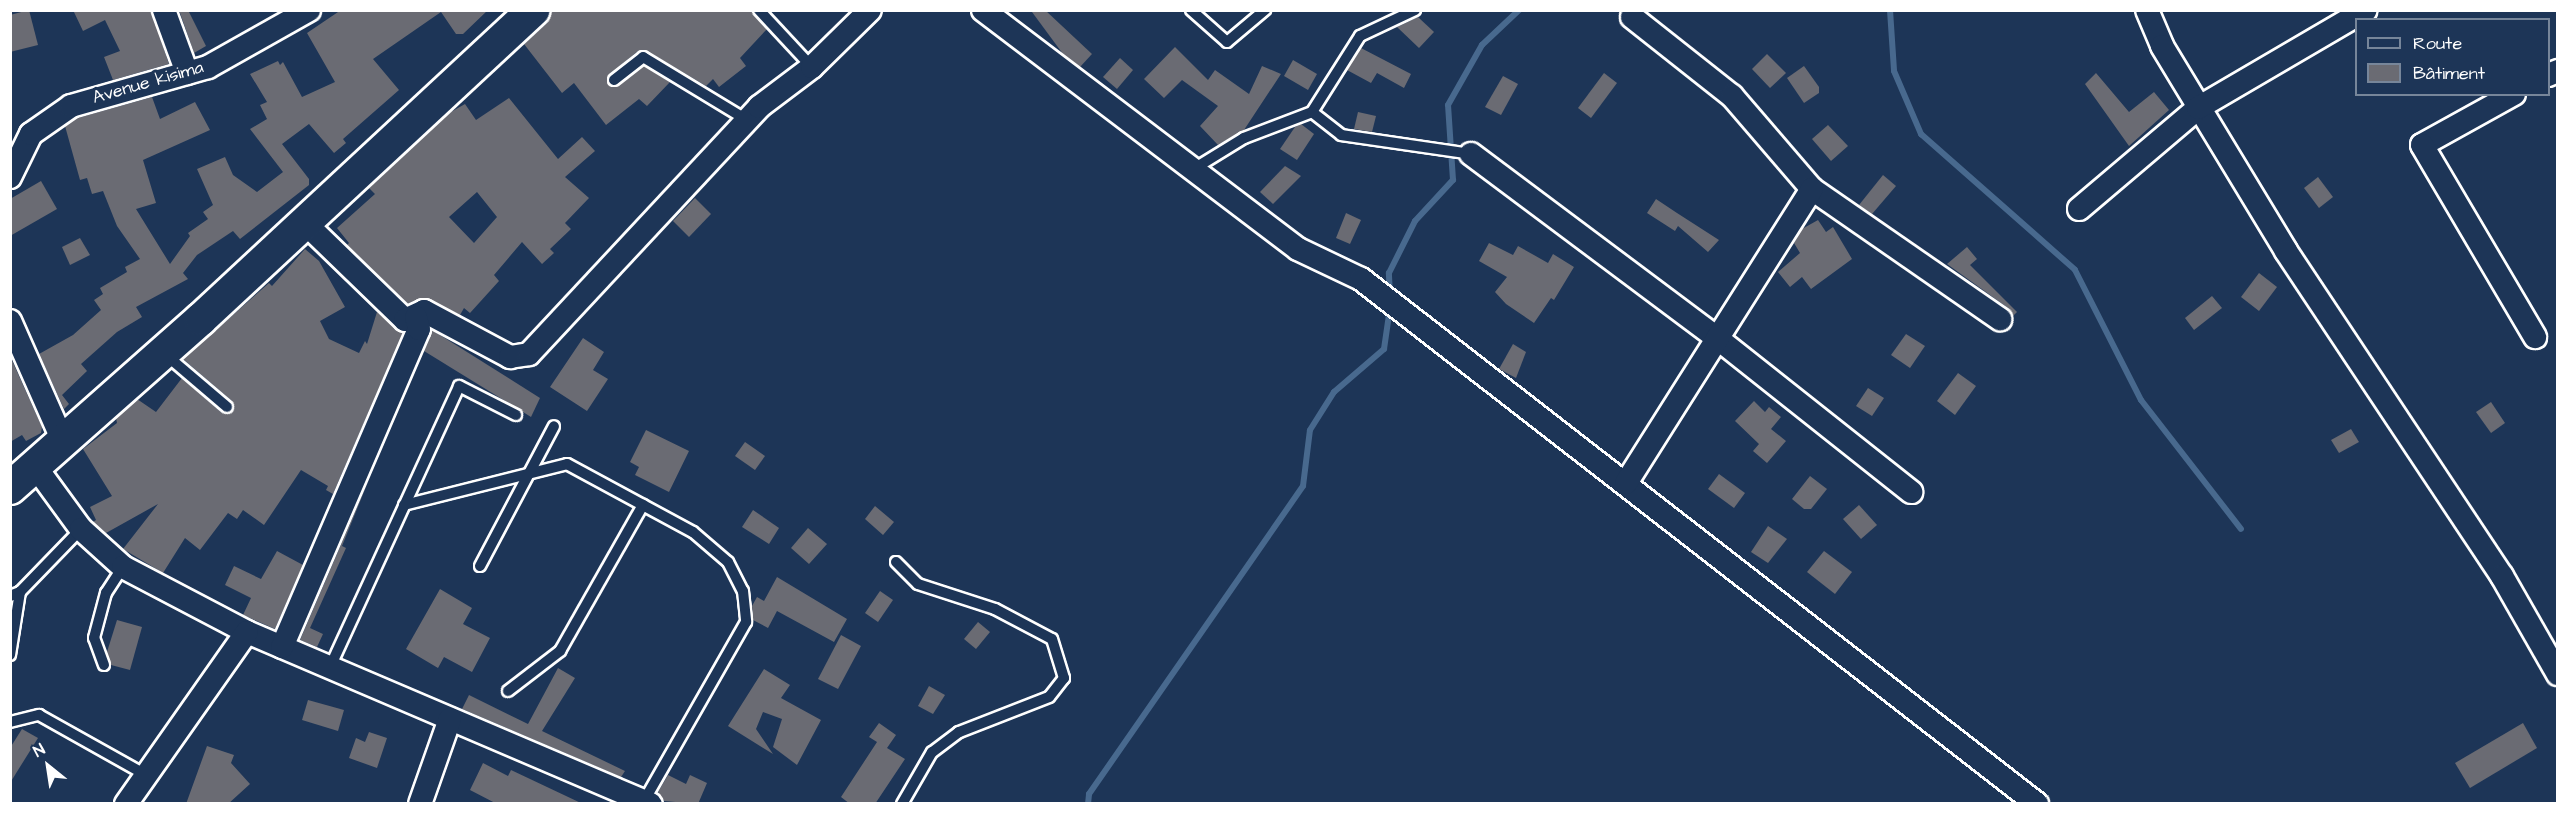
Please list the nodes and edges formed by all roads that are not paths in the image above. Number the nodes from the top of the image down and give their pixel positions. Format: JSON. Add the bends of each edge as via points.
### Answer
{"nodes":[{"id":1,"x":164,"y":10,"type":"edge"},
{"id":2,"x":309,"y":10,"type":"edge"},
{"id":3,"x":534,"y":10,"type":"edge"},
{"id":4,"x":759,"y":10,"type":"edge"},
{"id":5,"x":870,"y":10,"type":"edge"},
{"id":6,"x":984,"y":10,"type":"edge"},
{"id":7,"x":1191,"y":10,"type":"edge"},
{"id":8,"x":1265,"y":10,"type":"edge"},
{"id":9,"x":1415,"y":10,"type":"edge"},
{"id":10,"x":2147,"y":10,"type":"edge"},
{"id":11,"x":2366,"y":10,"type":"edge"},
{"id":12,"x":1632,"y":17,"type":"dead end"},
{"id":13,"x":812,"y":67,"type":"junction"},
{"id":14,"x":187,"y":73,"type":"junction"},
{"id":15,"x":614,"y":80,"type":"dead end"},
{"id":16,"x":2510,"y":96,"type":"edge"},
{"id":17,"x":2198,"y":108,"type":"junction"},
{"id":18,"x":1312,"y":111,"type":"junction"},
{"id":19,"x":747,"y":120,"type":"junction"},
{"id":20,"x":1471,"y":154,"type":"joint"},
{"id":21,"x":1192,"y":170,"type":"junction"},
{"id":22,"x":10,"y":177,"type":"edge"},
{"id":23,"x":1812,"y":189,"type":"junction"},
{"id":24,"x":2079,"y":209,"type":"dead end"},
{"id":25,"x":304,"y":222,"type":"junction"},
{"id":26,"x":416,"y":317,"type":"junction"},
{"id":27,"x":2000,"y":319,"type":"dead end"},
{"id":28,"x":10,"y":321,"type":"edge"},
{"id":29,"x":2535,"y":337,"type":"dead end"},
{"id":30,"x":1717,"y":338,"type":"junction"},
{"id":31,"x":161,"y":351,"type":"junction"},
{"id":32,"x":227,"y":407,"type":"dead end"},
{"id":33,"x":516,"y":415,"type":"dead end"},
{"id":34,"x":554,"y":426,"type":"dead end"},
{"id":35,"x":63,"y":441,"type":"junction"},
{"id":36,"x":35,"y":466,"type":"junction"},
{"id":37,"x":532,"y":471,"type":"junction"},
{"id":38,"x":1626,"y":483,"type":"junction"},
{"id":39,"x":10,"y":488,"type":"edge"},
{"id":40,"x":1911,"y":492,"type":"dead end"},
{"id":41,"x":404,"y":505,"type":"junction"},
{"id":42,"x":643,"y":505,"type":"junction"},
{"id":43,"x":81,"y":529,"type":"junction"},
{"id":44,"x":896,"y":562,"type":"dead end"},
{"id":45,"x":480,"y":566,"type":"dead end"},
{"id":46,"x":123,"y":567,"type":"junction"},
{"id":47,"x":15,"y":594,"type":"edge"},
{"id":48,"x":247,"y":632,"type":"junction"},
{"id":49,"x":282,"y":647,"type":"junction"},
{"id":50,"x":10,"y":655,"type":"edge"},
{"id":51,"x":104,"y":665,"type":"dead end"},
{"id":52,"x":330,"y":667,"type":"junction"},
{"id":53,"x":2558,"y":674,"type":"edge"},
{"id":54,"x":508,"y":691,"type":"dead end"},
{"id":55,"x":10,"y":711,"type":"edge"},
{"id":56,"x":450,"y":718,"type":"junction"},
{"id":57,"x":11,"y":722,"type":"edge"},
{"id":58,"x":10,"y":727,"type":"edge"},
{"id":59,"x":146,"y":775,"type":"junction"},
{"id":60,"x":605,"y":795,"type":"edge"},
{"id":61,"x":648,"y":802,"type":"edge"},
{"id":62,"x":126,"y":804,"type":"edge"},
{"id":63,"x":420,"y":804,"type":"edge"},
{"id":64,"x":902,"y":804,"type":"edge"},
{"id":65,"x":2037,"y":804,"type":"edge"}],
"edges":[{"from":1,"to":14,"type":"street"},
{"from":2,"to":14,"type":"street","name":"Avenue kisima","via":[[208,67]]},
{"from":3,"to":25,"type":"street"},
{"from":4,"to":13,"type":"lane"},
{"from":5,"to":13,"type":"street"},
{"from":6,"to":21,"type":"street"},
{"from":7,"to":8,"type":"lane","via":[[1227,42]]},
{"from":9,"to":18,"type":"lane","via":[[1360,36]]},
{"from":10,"to":17,"type":"street","via":[[2162,46]]},
{"from":11,"to":17,"type":"street"},
{"from":12,"to":23,"type":"street","via":[[1732,96]]},
{"from":13,"to":19,"type":"street"},
{"from":14,"to":22,"type":"street","name":"Avenue kisima","via":[[71,106],[31,134]]},
{"from":15,"to":19,"type":"lane","via":[[643,57]]},
{"from":16,"to":29,"type":"street","via":[[2422,145]]},
{"from":17,"to":24,"type":"street"},
{"from":17,"to":53,"type":"street","via":[[2286,251],[2502,576]]},
{"from":18,"to":20,"type":"lane","via":[[1341,135]]},
{"from":18,"to":21,"type":"lane","via":[[1244,138]]},
{"from":19,"to":26,"type":"street","via":[[529,354],[510,357],[424,311]]},
{"from":20,"to":30,"type":"street"},
{"from":21,"to":38,"type":"street","via":[[1298,249],[1361,279]]},
{"from":23,"to":27,"type":"street"},
{"from":23,"to":30,"type":"street"},
{"from":25,"to":26,"type":"street","via":[[405,320]]},
{"from":25,"to":31,"type":"street","via":[[201,319]]},
{"from":26,"to":49,"type":"street","via":[[418,329]]},
{"from":28,"to":35,"type":"street"},
{"from":30,"to":38,"type":"street"},
{"from":30,"to":40,"type":"street"},
{"from":31,"to":32,"type":"lane"},
{"from":31,"to":35,"type":"street"},
{"from":33,"to":41,"type":"lane","via":[[459,386]]},
{"from":34,"to":37,"type":"lane"},
{"from":35,"to":36,"type":"street"},
{"from":36,"to":39,"type":"street"},
{"from":36,"to":43,"type":"street"},
{"from":37,"to":41,"type":"lane"},
{"from":37,"to":42,"type":"lane","via":[[567,464]]},
{"from":37,"to":45,"type":"lane"},
{"from":38,"to":65,"type":"street"},
{"from":41,"to":52,"type":"lane"},
{"from":42,"to":54,"type":"lane","via":[[560,651]]},
{"from":42,"to":61,"type":"lane","via":[[693,532],[728,562],[743,591],[746,622]]},
{"from":43,"to":46,"type":"street"},
{"from":43,"to":47,"type":"lane"},
{"from":44,"to":64,"type":"lane","via":[[918,584],[995,609],[1052,639],[1064,678],[1048,697],[959,732],[932,752]]},
{"from":46,"to":48,"type":"street"},
{"from":46,"to":51,"type":"lane","via":[[106,593],[94,638]]},
{"from":47,"to":50,"type":"lane"},
{"from":48,"to":49,"type":"street"},
{"from":48,"to":59,"type":"street"},
{"from":49,"to":52,"type":"street"},
{"from":52,"to":56,"type":"street"},
{"from":55,"to":57,"type":"lane"},
{"from":56,"to":60,"type":"street"},
{"from":56,"to":63,"type":"street"},
{"from":57,"to":58,"type":"lane"},
{"from":57,"to":59,"type":"lane","via":[[39,715]]},
{"from":59,"to":62,"type":"street"},
{"from":60,"to":61,"type":"street"}]}
